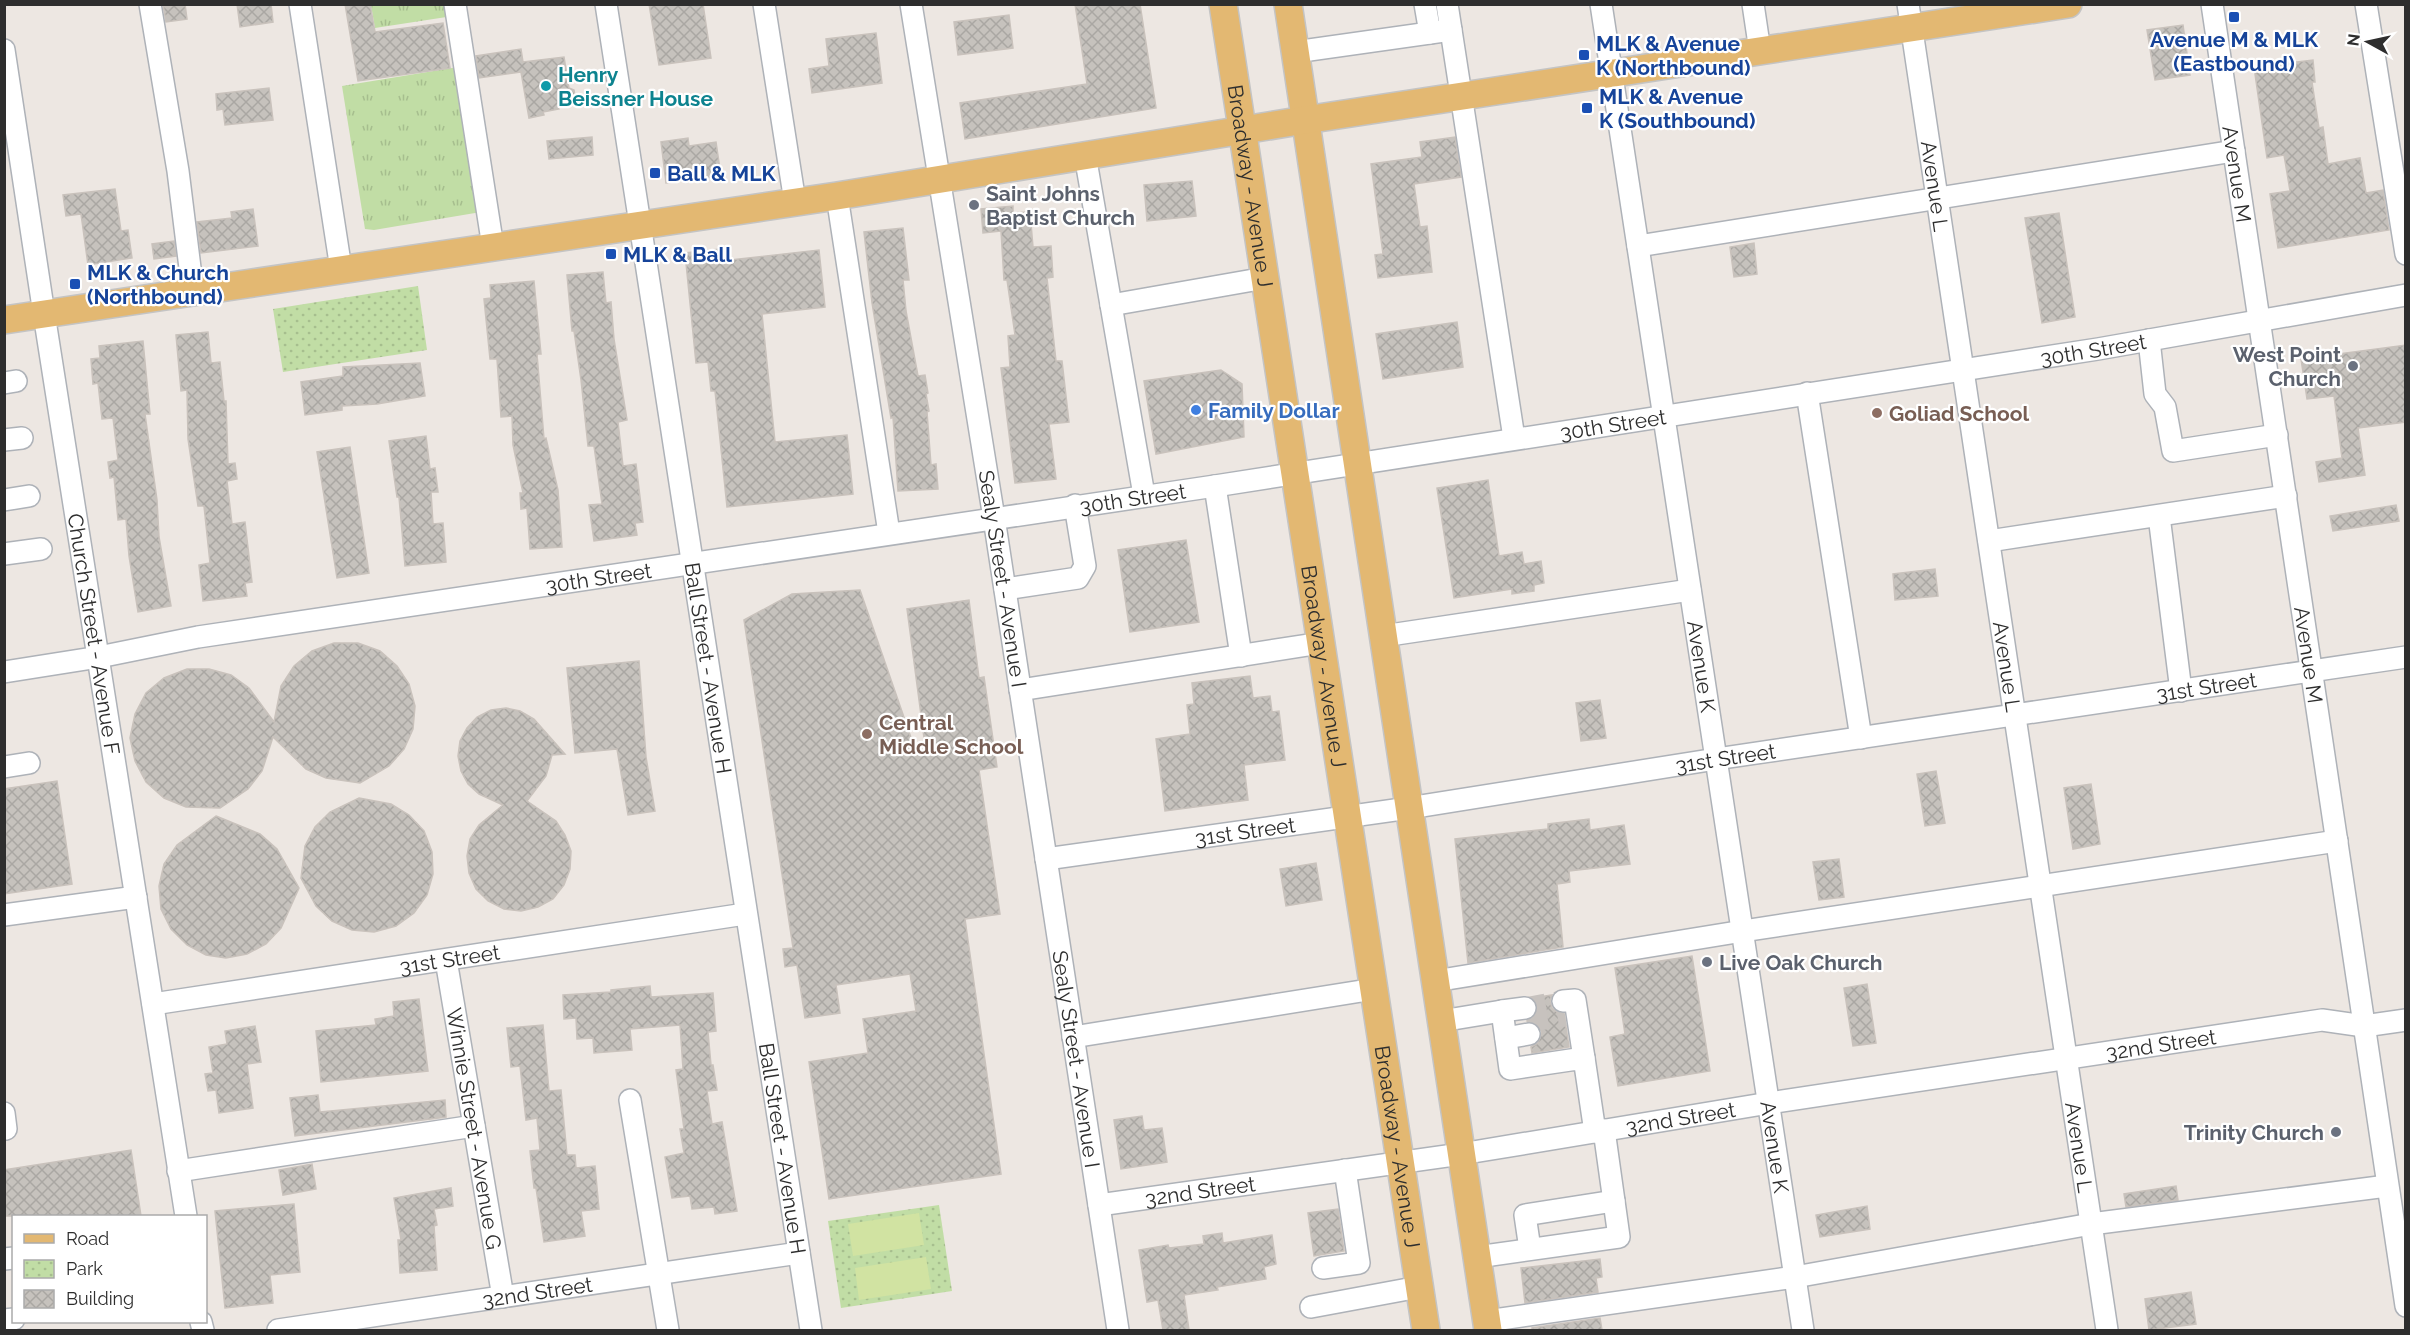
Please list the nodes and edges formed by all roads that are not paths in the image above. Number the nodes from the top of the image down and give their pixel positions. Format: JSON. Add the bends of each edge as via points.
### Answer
{"nodes":[{"id":1,"x":150,"y":4,"type":"edge"},
{"id":2,"x":300,"y":4,"type":"edge"},
{"id":3,"x":455,"y":4,"type":"edge"},
{"id":4,"x":606,"y":4,"type":"edge"},
{"id":5,"x":764,"y":4,"type":"edge"},
{"id":6,"x":911,"y":4,"type":"edge"},
{"id":7,"x":1223,"y":4,"type":"edge"},
{"id":8,"x":1288,"y":4,"type":"edge"},
{"id":9,"x":1425,"y":4,"type":"edge"},
{"id":10,"x":1447,"y":4,"type":"edge"},
{"id":11,"x":1601,"y":4,"type":"edge"},
{"id":12,"x":1753,"y":4,"type":"edge"},
{"id":13,"x":2212,"y":4,"type":"edge"},
{"id":14,"x":2366,"y":4,"type":"edge"},
{"id":15,"x":2062,"y":5,"type":"edge"},
{"id":16,"x":1910,"y":16,"type":"edge"},
{"id":17,"x":1451,"y":30,"type":"junction"},
{"id":18,"x":1430,"y":33,"type":"junction"},
{"id":19,"x":4,"y":50,"type":"edge"},
{"id":20,"x":1760,"y":51,"type":"junction"},
{"id":21,"x":1295,"y":52,"type":"junction"},
{"id":22,"x":1611,"y":72,"type":"junction"},
{"id":23,"x":1461,"y":97,"type":"junction"},
{"id":24,"x":1305,"y":120,"type":"junction"},
{"id":25,"x":1242,"y":130,"type":"junction"},
{"id":26,"x":2234,"y":151,"type":"junction"},
{"id":27,"x":1085,"y":155,"type":"junction"},
{"id":28,"x":938,"y":178,"type":"junction"},
{"id":29,"x":837,"y":196,"type":"junction"},
{"id":30,"x":1938,"y":199,"type":"junction"},
{"id":31,"x":795,"y":202,"type":"junction"},
{"id":32,"x":639,"y":225,"type":"junction"},
{"id":33,"x":1638,"y":246,"type":"junction"},
{"id":34,"x":493,"y":247,"type":"junction"},
{"id":35,"x":2406,"y":254,"type":"edge"},
{"id":36,"x":341,"y":269,"type":"junction"},
{"id":37,"x":1265,"y":278,"type":"junction"},
{"id":38,"x":193,"y":292,"type":"junction"},
{"id":39,"x":2406,"y":295,"type":"edge"},
{"id":40,"x":1111,"y":305,"type":"junction"},
{"id":41,"x":44,"y":314,"type":"junction"},
{"id":42,"x":4,"y":320,"type":"edge"},
{"id":43,"x":2260,"y":321,"type":"junction"},
{"id":44,"x":2149,"y":340,"type":"junction"},
{"id":45,"x":1963,"y":369,"type":"junction"},
{"id":46,"x":1807,"y":393,"type":"junction"},
{"id":47,"x":1664,"y":415,"type":"junction"},
{"id":48,"x":2277,"y":435,"type":"junction"},
{"id":49,"x":1514,"y":438,"type":"junction"},
{"id":50,"x":1357,"y":463,"type":"junction"},
{"id":51,"x":1295,"y":472,"type":"junction"},
{"id":52,"x":1215,"y":486,"type":"junction"},
{"id":53,"x":1144,"y":495,"type":"junction"},
{"id":54,"x":29,"y":496,"type":"dead end"},
{"id":55,"x":2286,"y":496,"type":"junction"},
{"id":56,"x":4,"y":500,"type":"edge"},
{"id":57,"x":1075,"y":506,"type":"junction"},
{"id":58,"x":2158,"y":516,"type":"junction"},
{"id":59,"x":994,"y":518,"type":"junction"},
{"id":60,"x":889,"y":533,"type":"junction"},
{"id":61,"x":1989,"y":542,"type":"junction"},
{"id":62,"x":41,"y":549,"type":"dead end"},
{"id":63,"x":4,"y":554,"type":"edge"},
{"id":64,"x":691,"y":563,"type":"junction"},
{"id":65,"x":1005,"y":589,"type":"junction"},
{"id":66,"x":1690,"y":590,"type":"junction"},
{"id":67,"x":1383,"y":636,"type":"junction"},
{"id":68,"x":1321,"y":643,"type":"junction"},
{"id":69,"x":1241,"y":656,"type":"junction"},
{"id":70,"x":99,"y":657,"type":"junction"},
{"id":71,"x":2406,"y":657,"type":"edge"},
{"id":72,"x":2312,"y":671,"type":"junction"},
{"id":73,"x":4,"y":672,"type":"edge"},
{"id":74,"x":1020,"y":690,"type":"junction"},
{"id":75,"x":2181,"y":691,"type":"junction"},
{"id":76,"x":2015,"y":715,"type":"junction"},
{"id":77,"x":1861,"y":738,"type":"junction"},
{"id":78,"x":1716,"y":759,"type":"junction"},
{"id":79,"x":29,"y":763,"type":"dead end"},
{"id":80,"x":4,"y":767,"type":"edge"},
{"id":81,"x":1409,"y":808,"type":"junction"},
{"id":82,"x":1348,"y":815,"type":"junction"},
{"id":83,"x":2337,"y":840,"type":"junction"},
{"id":84,"x":1046,"y":859,"type":"junction"},
{"id":85,"x":2040,"y":885,"type":"junction"},
{"id":86,"x":136,"y":897,"type":"junction"},
{"id":87,"x":746,"y":914,"type":"junction"},
{"id":88,"x":4,"y":915,"type":"edge"},
{"id":89,"x":1743,"y":931,"type":"junction"},
{"id":90,"x":446,"y":960,"type":"junction"},
{"id":91,"x":1435,"y":981,"type":"junction"},
{"id":92,"x":1374,"y":989,"type":"junction"},
{"id":93,"x":153,"y":1004,"type":"junction"},
{"id":94,"x":1570,"y":1017,"type":"dead end"},
{"id":95,"x":2406,"y":1020,"type":"edge"},
{"id":96,"x":1441,"y":1021,"type":"junction"},
{"id":97,"x":1527,"y":1021,"type":"tunnel mouth"},
{"id":98,"x":1504,"y":1025,"type":"junction"},
{"id":99,"x":2364,"y":1026,"type":"junction"},
{"id":100,"x":1073,"y":1037,"type":"junction"},
{"id":101,"x":1584,"y":1058,"type":"junction"},
{"id":102,"x":2066,"y":1058,"type":"junction"},
{"id":103,"x":630,"y":1100,"type":"dead end"},
{"id":104,"x":1769,"y":1102,"type":"junction"},
{"id":105,"x":4,"y":1113,"type":"edge"},
{"id":106,"x":474,"y":1126,"type":"junction"},
{"id":107,"x":4,"y":1129,"type":"edge"},
{"id":108,"x":1600,"y":1131,"type":"junction"},
{"id":109,"x":1461,"y":1154,"type":"junction"},
{"id":110,"x":1400,"y":1162,"type":"junction"},
{"id":111,"x":1345,"y":1170,"type":"junction"},
{"id":112,"x":178,"y":1171,"type":"junction"},
{"id":113,"x":2388,"y":1186,"type":"junction"},
{"id":114,"x":1614,"y":1201,"type":"junction"},
{"id":115,"x":1099,"y":1205,"type":"junction"},
{"id":116,"x":186,"y":1215,"type":"edge"},
{"id":117,"x":2091,"y":1224,"type":"junction"},
{"id":118,"x":1530,"y":1249,"type":"junction"},
{"id":119,"x":799,"y":1253,"type":"junction"},
{"id":120,"x":1477,"y":1257,"type":"junction"},
{"id":121,"x":1323,"y":1268,"type":"dead end"},
{"id":122,"x":659,"y":1273,"type":"junction"},
{"id":123,"x":1795,"y":1277,"type":"junction"},
{"id":124,"x":1419,"y":1287,"type":"junction"},
{"id":125,"x":502,"y":1297,"type":"junction"},
{"id":126,"x":2406,"y":1306,"type":"edge"},
{"id":127,"x":1311,"y":1307,"type":"dead end"},
{"id":128,"x":1487,"y":1326,"type":"edge"},
{"id":129,"x":278,"y":1330,"type":"edge"},
{"id":130,"x":668,"y":1330,"type":"edge"},
{"id":131,"x":811,"y":1330,"type":"edge"},
{"id":132,"x":1118,"y":1330,"type":"edge"},
{"id":133,"x":1425,"y":1330,"type":"edge"},
{"id":134,"x":1803,"y":1330,"type":"edge"},
{"id":135,"x":2107,"y":1330,"type":"edge"}],
"edges":[{"from":1,"to":38,"type":"street"},
{"from":2,"to":36,"type":"street"},
{"from":3,"to":34,"type":"street"},
{"from":4,"to":32,"type":"street","name":"Ball Street - Avenue H"},
{"from":5,"to":31,"type":"street"},
{"from":6,"to":28,"type":"street","name":"Sealy Street - Avenue I"},
{"from":7,"to":25,"type":"main road","name":"Broadway - Avenue J"},
{"from":8,"to":21,"type":"main road"},
{"from":9,"to":18,"type":"street"},
{"from":10,"to":17,"type":"street"},
{"from":11,"to":22,"type":"street","name":"Avenue K"},
{"from":12,"to":20,"type":"street"},
{"from":13,"to":26,"type":"street","name":"Avenue M"},
{"from":14,"to":35,"type":"street"},
{"from":15,"to":16,"type":"main road"},
{"from":16,"to":20,"type":"main road"},
{"from":16,"to":30,"type":"street","name":"Avenue L"},
{"from":17,"to":18,"type":"street"},
{"from":17,"to":23,"type":"street"},
{"from":18,"to":21,"type":"street"},
{"from":19,"to":41,"type":"street","name":"Church Street - Avenue F"},
{"from":20,"to":22,"type":"main road"},
{"from":21,"to":24,"type":"main road"},
{"from":22,"to":23,"type":"main road"},
{"from":22,"to":33,"type":"street","name":"Avenue K"},
{"from":23,"to":24,"type":"main road"},
{"from":23,"to":49,"type":"street"},
{"from":24,"to":25,"type":"main road"},
{"from":24,"to":50,"type":"main road"},
{"from":25,"to":27,"type":"main road"},
{"from":25,"to":37,"type":"main road","name":"Broadway - Avenue J"},
{"from":26,"to":30,"type":"street"},
{"from":26,"to":43,"type":"street","name":"Avenue M"},
{"from":27,"to":28,"type":"main road"},
{"from":27,"to":40,"type":"street"},
{"from":28,"to":29,"type":"main road"},
{"from":28,"to":59,"type":"street","name":"Sealy Street - Avenue I"},
{"from":29,"to":31,"type":"main road"},
{"from":29,"to":60,"type":"street"},
{"from":30,"to":33,"type":"street"},
{"from":30,"to":45,"type":"street","name":"Avenue L"},
{"from":31,"to":32,"type":"main road"},
{"from":32,"to":34,"type":"main road"},
{"from":32,"to":64,"type":"street","name":"Ball Street - Avenue H"},
{"from":33,"to":47,"type":"street","name":"Avenue K"},
{"from":34,"to":36,"type":"main road"},
{"from":36,"to":38,"type":"main road"},
{"from":37,"to":40,"type":"street"},
{"from":37,"to":51,"type":"main road","name":"Broadway - Avenue J"},
{"from":38,"to":41,"type":"main road"},
{"from":39,"to":43,"type":"street","name":"30th Street"},
{"from":40,"to":53,"type":"street"},
{"from":41,"to":42,"type":"main road"},
{"from":41,"to":70,"type":"street","name":"Church Street - Avenue F"},
{"from":43,"to":44,"type":"street","name":"30th Street"},
{"from":43,"to":48,"type":"street","name":"Avenue M"},
{"from":44,"to":45,"type":"street","name":"30th Street"},
{"from":44,"to":48,"type":"street","via":[[2155,394],[2165,407],[2173,451]]},
{"from":45,"to":46,"type":"street","name":"30th Street"},
{"from":45,"to":61,"type":"street","name":"Avenue L"},
{"from":46,"to":47,"type":"street","name":"30th Street"},
{"from":46,"to":77,"type":"street"},
{"from":47,"to":49,"type":"street","name":"30th Street"},
{"from":47,"to":66,"type":"street","name":"Avenue K"},
{"from":48,"to":55,"type":"street","name":"Avenue M"},
{"from":49,"to":50,"type":"street","name":"30th Street"},
{"from":50,"to":51,"type":"street","name":"30th Street"},
{"from":50,"to":67,"type":"main road"},
{"from":51,"to":52,"type":"street","name":"30th Street"},
{"from":51,"to":68,"type":"main road","name":"Broadway - Avenue J"},
{"from":52,"to":53,"type":"street","name":"30th Street"},
{"from":52,"to":69,"type":"street"},
{"from":53,"to":57,"type":"street","name":"30th Street"},
{"from":54,"to":56,"type":"street"},
{"from":55,"to":58,"type":"street"},
{"from":55,"to":72,"type":"street","name":"Avenue M"},
{"from":57,"to":59,"type":"street","name":"30th Street"},
{"from":57,"to":65,"type":"street","via":[[1085,566],[1078,578]]},
{"from":58,"to":61,"type":"street"},
{"from":58,"to":75,"type":"street"},
{"from":59,"to":60,"type":"street","name":"30th Street"},
{"from":59,"to":65,"type":"street","name":"Sealy Street - Avenue I"},
{"from":60,"to":64,"type":"street","name":"30th Street"},
{"from":61,"to":76,"type":"street","name":"Avenue L"},
{"from":62,"to":63,"type":"street"},
{"from":64,"to":70,"type":"street","name":"30th Street","via":[[198,637]]},
{"from":64,"to":87,"type":"street","name":"Ball Street - Avenue H"},
{"from":65,"to":74,"type":"street","name":"Sealy Street - Avenue I"},
{"from":66,"to":67,"type":"street"},
{"from":66,"to":78,"type":"street","name":"Avenue K"},
{"from":67,"to":81,"type":"main road"},
{"from":68,"to":69,"type":"street"},
{"from":68,"to":82,"type":"main road","name":"Broadway - Avenue J"},
{"from":69,"to":74,"type":"street"},
{"from":70,"to":73,"type":"street","name":"30th Street"},
{"from":70,"to":86,"type":"street","name":"Church Street - Avenue F"},
{"from":71,"to":72,"type":"street","name":"31st Street"},
{"from":72,"to":75,"type":"street","name":"31st Street"},
{"from":72,"to":83,"type":"street","name":"Avenue M"},
{"from":74,"to":84,"type":"street","name":"Sealy Street - Avenue I"},
{"from":75,"to":76,"type":"street","name":"31st Street"},
{"from":76,"to":77,"type":"street","name":"31st Street"},
{"from":76,"to":85,"type":"street","name":"Avenue L"},
{"from":77,"to":78,"type":"street","name":"31st Street"},
{"from":78,"to":81,"type":"street","name":"31st Street"},
{"from":78,"to":89,"type":"street","name":"Avenue K"},
{"from":79,"to":80,"type":"street"},
{"from":81,"to":82,"type":"street","name":"31st Street"},
{"from":81,"to":91,"type":"main road"},
{"from":82,"to":84,"type":"street","name":"31st Street"},
{"from":82,"to":92,"type":"main road","name":"Broadway - Avenue J"},
{"from":83,"to":85,"type":"street"},
{"from":83,"to":99,"type":"street","name":"Avenue M"},
{"from":84,"to":100,"type":"street","name":"Sealy Street - Avenue I"},
{"from":85,"to":89,"type":"street"},
{"from":85,"to":102,"type":"street","name":"Avenue L"},
{"from":86,"to":88,"type":"street"},
{"from":86,"to":93,"type":"street","name":"Church Street - Avenue F"},
{"from":87,"to":90,"type":"street","name":"31st Street"},
{"from":87,"to":119,"type":"street","name":"Ball Street - Avenue H"},
{"from":89,"to":91,"type":"street"},
{"from":89,"to":104,"type":"street","name":"Avenue K"},
{"from":90,"to":93,"type":"street","name":"31st Street"},
{"from":90,"to":106,"type":"street","name":"Winnie Street - Avenue G"},
{"from":91,"to":96,"type":"main road"},
{"from":92,"to":100,"type":"street"},
{"from":92,"to":110,"type":"main road","name":"Broadway - Avenue J"},
{"from":93,"to":112,"type":"street","name":"Church Street - Avenue F"},
{"from":94,"to":101,"type":"street"},
{"from":95,"to":99,"type":"street","name":"32nd Street"},
{"from":96,"to":98,"type":"street"},
{"from":96,"to":109,"type":"main road"},
{"from":97,"to":98,"type":"street"},
{"from":98,"to":101,"type":"street","via":[[1510,1069]]},
{"from":99,"to":102,"type":"street","name":"32nd Street","via":[[2322,1020]]},
{"from":99,"to":113,"type":"street","name":"Avenue M"},
{"from":100,"to":115,"type":"street","name":"Sealy Street - Avenue I"},
{"from":101,"to":108,"type":"street"},
{"from":102,"to":104,"type":"street","name":"32nd Street"},
{"from":102,"to":117,"type":"street","name":"Avenue L"},
{"from":103,"to":122,"type":"street"},
{"from":104,"to":108,"type":"street","name":"32nd Street"},
{"from":104,"to":123,"type":"street","name":"Avenue K"},
{"from":105,"to":107,"type":"street"},
{"from":106,"to":112,"type":"street"},
{"from":106,"to":125,"type":"street","name":"Winnie Street - Avenue G"},
{"from":108,"to":109,"type":"street","name":"32nd Street"},
{"from":108,"to":114,"type":"street"},
{"from":109,"to":110,"type":"street","name":"32nd Street"},
{"from":109,"to":120,"type":"main road"},
{"from":110,"to":111,"type":"street","name":"32nd Street"},
{"from":110,"to":124,"type":"main road","name":"Broadway - Avenue J"},
{"from":111,"to":115,"type":"street","name":"32nd Street"},
{"from":111,"to":121,"type":"street","via":[[1359,1263]]},
{"from":112,"to":116,"type":"street","name":"Church Street - Avenue F"},
{"from":113,"to":117,"type":"street"},
{"from":113,"to":126,"type":"street","name":"Avenue M"},
{"from":114,"to":118,"type":"street","via":[[1525,1215]]},
{"from":114,"to":118,"type":"street","via":[[1619,1237]]},
{"from":115,"to":132,"type":"street","name":"Sealy Street - Avenue I"},
{"from":117,"to":123,"type":"street"},
{"from":117,"to":135,"type":"street","name":"Avenue L"},
{"from":118,"to":120,"type":"street"},
{"from":119,"to":122,"type":"street","name":"32nd Street"},
{"from":119,"to":131,"type":"street","name":"Ball Street - Avenue H"},
{"from":120,"to":128,"type":"main road"},
{"from":122,"to":125,"type":"street","name":"32nd Street"},
{"from":122,"to":130,"type":"street"},
{"from":123,"to":128,"type":"street"},
{"from":123,"to":134,"type":"street","name":"Avenue K"},
{"from":124,"to":127,"type":"street"},
{"from":124,"to":133,"type":"main road","name":"Broadway - Avenue J"},
{"from":125,"to":129,"type":"street","name":"32nd Street"}]}
